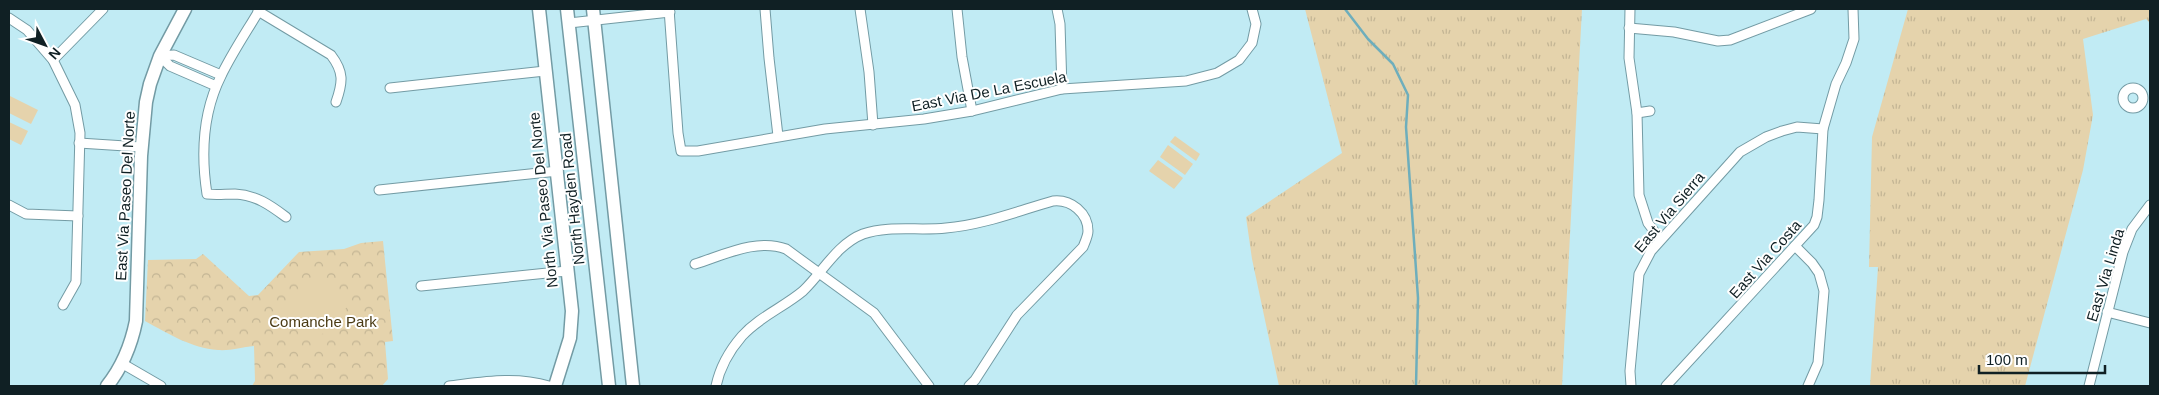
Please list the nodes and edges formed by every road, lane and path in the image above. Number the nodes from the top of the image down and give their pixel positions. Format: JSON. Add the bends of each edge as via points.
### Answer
{"nodes":[{"id":1,"x":103,"y":9,"type":"edge"},
{"id":2,"x":185,"y":9,"type":"edge"},
{"id":3,"x":539,"y":9,"type":"edge"},
{"id":4,"x":567,"y":9,"type":"edge"},
{"id":5,"x":765,"y":9,"type":"edge"},
{"id":6,"x":860,"y":9,"type":"edge"},
{"id":7,"x":957,"y":9,"type":"edge"},
{"id":8,"x":1058,"y":9,"type":"edge"},
{"id":9,"x":1252,"y":9,"type":"edge"},
{"id":10,"x":1630,"y":9,"type":"edge"},
{"id":11,"x":1811,"y":9,"type":"edge"},
{"id":12,"x":1853,"y":9,"type":"edge"},
{"id":13,"x":259,"y":10,"type":"edge"},
{"id":14,"x":669,"y":10,"type":"edge"},
{"id":15,"x":594,"y":15,"type":"edge"},
{"id":16,"x":9,"y":18,"type":"edge"},
{"id":17,"x":569,"y":23,"type":"junction"},
{"id":18,"x":1629,"y":28,"type":"junction"},
{"id":19,"x":160,"y":56,"type":"junction"},
{"id":20,"x":53,"y":60,"type":"junction"},
{"id":21,"x":545,"y":71,"type":"junction"},
{"id":22,"x":221,"y":75,"type":"junction"},
{"id":23,"x":216,"y":86,"type":"junction"},
{"id":24,"x":390,"y":88,"type":"dead end"},
{"id":25,"x":1062,"y":89,"type":"junction"},
{"id":26,"x":336,"y":102,"type":"dead end"},
{"id":27,"x":972,"y":111,"type":"junction"},
{"id":28,"x":1650,"y":111,"type":"dead end"},
{"id":29,"x":1637,"y":113,"type":"junction"},
{"id":30,"x":873,"y":125,"type":"junction"},
{"id":31,"x":1823,"y":129,"type":"junction"},
{"id":32,"x":778,"y":136,"type":"junction"},
{"id":33,"x":79,"y":143,"type":"junction"},
{"id":34,"x":141,"y":147,"type":"junction"},
{"id":35,"x":558,"y":171,"type":"junction"},
{"id":36,"x":379,"y":190,"type":"dead end"},
{"id":37,"x":9,"y":205,"type":"edge"},
{"id":38,"x":2150,"y":205,"type":"edge"},
{"id":39,"x":78,"y":216,"type":"junction"},
{"id":40,"x":286,"y":217,"type":"dead end"},
{"id":41,"x":1660,"y":239,"type":"junction"},
{"id":42,"x":1796,"y":246,"type":"junction"},
{"id":43,"x":695,"y":264,"type":"dead end"},
{"id":44,"x":567,"y":271,"type":"junction"},
{"id":45,"x":820,"y":273,"type":"junction"},
{"id":46,"x":421,"y":286,"type":"dead end"},
{"id":47,"x":63,"y":305,"type":"dead end"},
{"id":48,"x":2107,"y":312,"type":"junction"},
{"id":49,"x":2150,"y":323,"type":"edge"},
{"id":50,"x":123,"y":364,"type":"junction"},
{"id":51,"x":107,"y":386,"type":"edge"},
{"id":52,"x":162,"y":386,"type":"edge"},
{"id":53,"x":449,"y":386,"type":"edge"},
{"id":54,"x":549,"y":386,"type":"edge"},
{"id":55,"x":555,"y":386,"type":"edge"},
{"id":56,"x":609,"y":386,"type":"edge"},
{"id":57,"x":633,"y":386,"type":"edge"},
{"id":58,"x":716,"y":386,"type":"edge"},
{"id":59,"x":929,"y":386,"type":"edge"},
{"id":60,"x":968,"y":386,"type":"edge"},
{"id":61,"x":1631,"y":386,"type":"edge"},
{"id":62,"x":1666,"y":386,"type":"edge"},
{"id":63,"x":1808,"y":386,"type":"edge"},
{"id":64,"x":2089,"y":386,"type":"edge"}],
"edges":[{"from":1,"to":20,"type":"street"},
{"from":2,"to":19,"type":"street","name":"East Via Paseo Del Norte"},
{"from":3,"to":21,"type":"street","name":"North Via Paseo Del Norte"},
{"from":4,"to":17,"type":"street","name":"North Hayden Road"},
{"from":5,"to":32,"type":"street"},
{"from":6,"to":30,"type":"street"},
{"from":7,"to":27,"type":"street"},
{"from":8,"to":25,"type":"street"},
{"from":9,"to":25,"type":"street","name":"East Via De La Escuela","via":[[1256,24],[1252,43],[1239,60],[1217,73],[1186,81]]},
{"from":10,"to":18,"type":"street"},
{"from":11,"to":18,"type":"street","via":[[1730,40]]},
{"from":12,"to":31,"type":"street","name":"East Via Costa","via":[[1854,39]]},
{"from":13,"to":22,"type":"street"},
{"from":13,"to":26,"type":"street","via":[[331,55],[341,77],[342,87]]},
{"from":14,"to":15,"type":"street"},
{"from":14,"to":32,"type":"street","name":"East Via De La Escuela","via":[[681,150],[698,151]]},
{"from":15,"to":17,"type":"street"},
{"from":15,"to":57,"type":"street"},
{"from":16,"to":20,"type":"street","via":[[27,30]]},
{"from":17,"to":56,"type":"street","name":"North Hayden Road"},
{"from":18,"to":29,"type":"street","via":[[1630,77]]},
{"from":19,"to":22,"type":"street","via":[[174,55]]},
{"from":19,"to":23,"type":"street","via":[[170,66]]},
{"from":19,"to":34,"type":"street","name":"East Via Paseo Del Norte","via":[[150,84]]},
{"from":20,"to":33,"type":"street","via":[[75,104]]},
{"from":21,"to":24,"type":"street"},
{"from":21,"to":35,"type":"street","name":"North Via Paseo Del Norte"},
{"from":22,"to":23,"type":"street"},
{"from":23,"to":40,"type":"street","via":[[206,122],[207,194],[257,198]]},
{"from":25,"to":27,"type":"street","name":"East Via De La Escuela"},
{"from":27,"to":30,"type":"street","name":"East Via De La Escuela"},
{"from":28,"to":29,"type":"street"},
{"from":29,"to":41,"type":"street","via":[[1639,195],[1648,223]]},
{"from":30,"to":32,"type":"street","name":"East Via De La Escuela"},
{"from":31,"to":41,"type":"street","name":"East Via Sierra","via":[[1797,127],[1782,131],[1740,152]]},
{"from":31,"to":42,"type":"street","name":"East Via Costa","via":[[1817,216]]},
{"from":33,"to":34,"type":"street"},
{"from":33,"to":39,"type":"street"},
{"from":34,"to":50,"type":"street","name":"East Via Paseo Del Norte","via":[[136,320]]},
{"from":35,"to":36,"type":"street"},
{"from":35,"to":44,"type":"street","name":"North Via Paseo Del Norte"},
{"from":37,"to":39,"type":"street","via":[[26,214]]},
{"from":38,"to":48,"type":"street","name":"East Via Linda","via":[[2132,229]]},
{"from":39,"to":47,"type":"street","via":[[76,282]]},
{"from":41,"to":61,"type":"street","name":"East Via Sierra","via":[[1639,274]]},
{"from":42,"to":62,"type":"street","name":"East Via Costa"},
{"from":42,"to":63,"type":"street","via":[[1819,273],[1824,291],[1818,363]]},
{"from":43,"to":45,"type":"street","via":[[750,247],[775,245]]},
{"from":44,"to":46,"type":"street"},
{"from":44,"to":55,"type":"street","name":"North Via Paseo Del Norte","via":[[572,325]]},
{"from":45,"to":58,"type":"street","via":[[798,294],[742,336],[722,365]]},
{"from":45,"to":59,"type":"street","via":[[874,313]]},
{"from":45,"to":60,"type":"street","via":[[850,241],[863,234],[879,230],[948,228],[1060,200],[1075,207],[1086,221],[1088,232],[1083,247],[1017,315]]},
{"from":48,"to":49,"type":"street"},
{"from":48,"to":64,"type":"street","name":"East Via Linda"},
{"from":50,"to":51,"type":"street","name":"East Via Paseo Del Norte"},
{"from":50,"to":52,"type":"street"},
{"from":53,"to":54,"type":"street","via":[[511,379]]}]}
